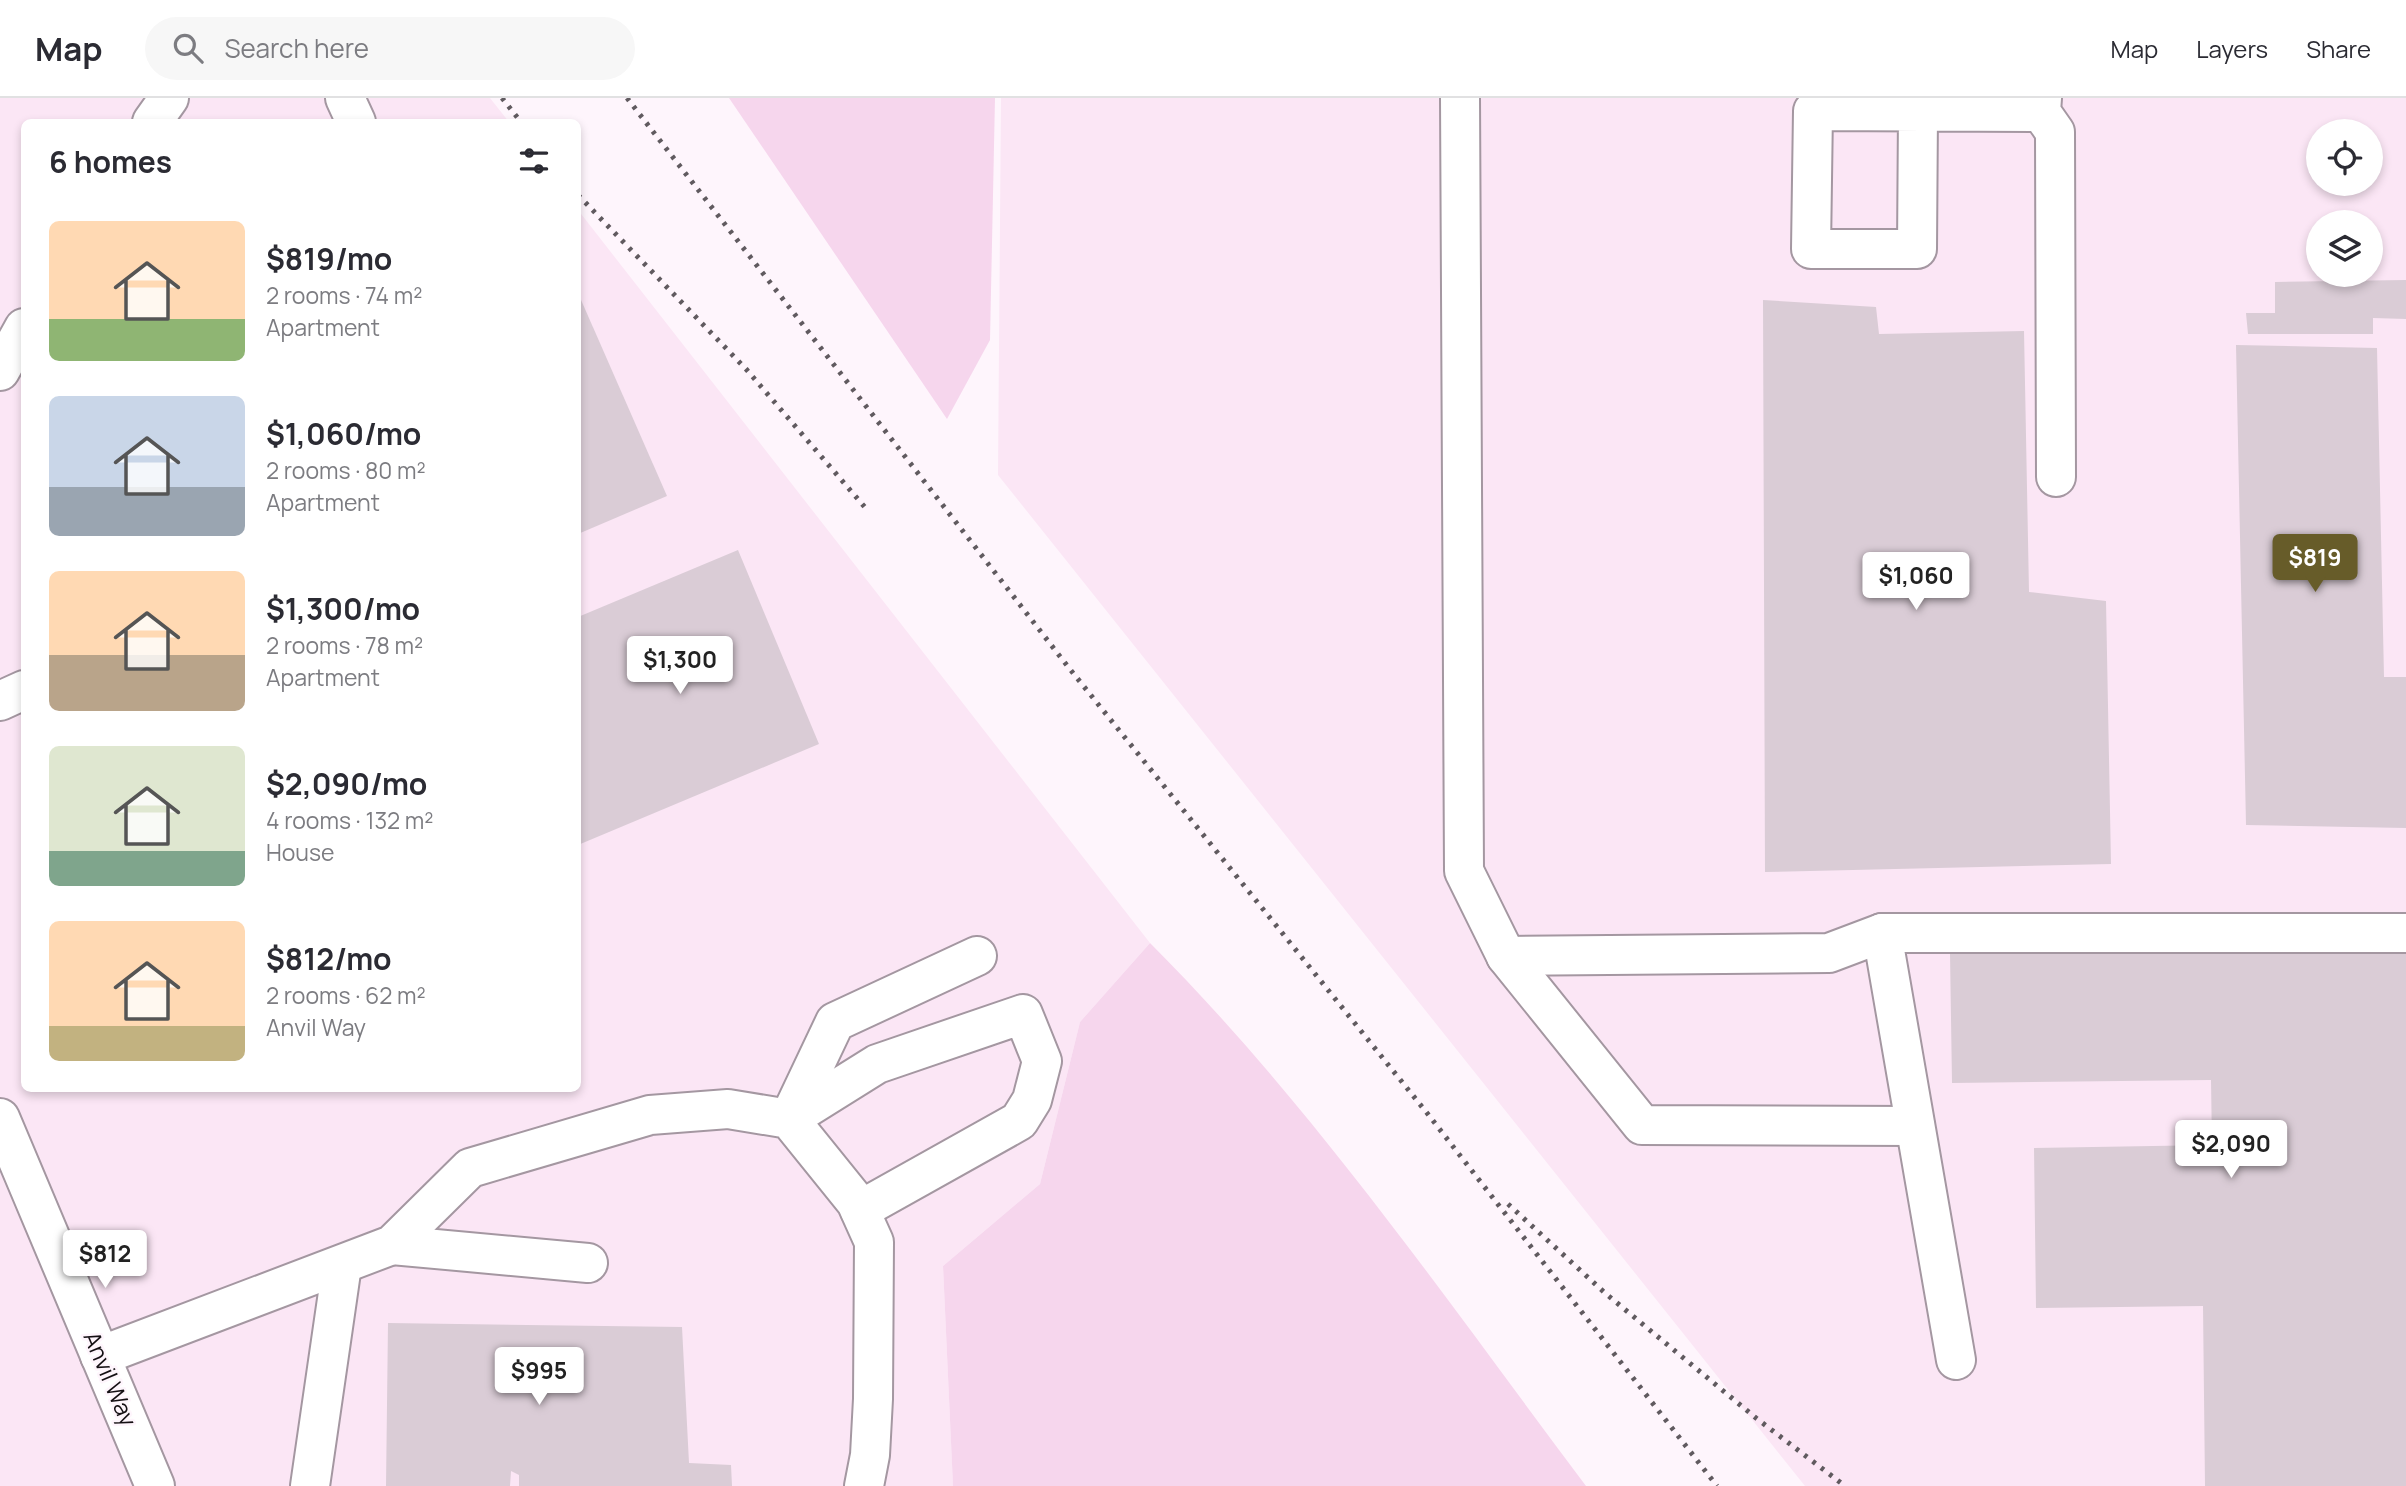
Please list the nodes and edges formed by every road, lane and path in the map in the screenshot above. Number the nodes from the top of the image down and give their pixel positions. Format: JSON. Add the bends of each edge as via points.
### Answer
{"nodes":[{"id":1,"x":169,"y":98,"type":"edge"},
{"id":2,"x":345,"y":98,"type":"edge"},
{"id":3,"x":1460,"y":98,"type":"edge"},
{"id":4,"x":2041,"y":105,"type":"edge"},
{"id":5,"x":1918,"y":111,"type":"junction"},
{"id":6,"x":154,"y":119,"type":"edge"},
{"id":7,"x":355,"y":119,"type":"edge"},
{"id":8,"x":21,"y":334,"type":"edge"},
{"id":9,"x":0,"y":372,"type":"edge"},
{"id":10,"x":2056,"y":477,"type":"dead end"},
{"id":11,"x":21,"y":691,"type":"edge"},
{"id":12,"x":0,"y":701,"type":"edge"},
{"id":13,"x":1882,"y":933,"type":"junction"},
{"id":14,"x":2406,"y":933,"type":"edge"},
{"id":15,"x":977,"y":956,"type":"dead end"},
{"id":16,"x":1506,"y":956,"type":"junction"},
{"id":17,"x":0,"y":1118,"type":"edge"},
{"id":18,"x":789,"y":1119,"type":"junction"},
{"id":19,"x":1915,"y":1126,"type":"junction"},
{"id":20,"x":860,"y":1210,"type":"junction"},
{"id":21,"x":392,"y":1245,"type":"junction"},
{"id":22,"x":588,"y":1263,"type":"dead end"},
{"id":23,"x":342,"y":1265,"type":"junction"},
{"id":24,"x":100,"y":1356,"type":"junction"},
{"id":25,"x":1956,"y":1360,"type":"dead end"},
{"id":26,"x":155,"y":1486,"type":"edge"},
{"id":27,"x":310,"y":1486,"type":"edge"},
{"id":28,"x":864,"y":1486,"type":"edge"}],
"edges":[{"from":1,"to":6,"type":"street"},
{"from":2,"to":7,"type":"street"},
{"from":3,"to":16,"type":"street","via":[[1464,871]]},
{"from":4,"to":5,"type":"street"},
{"from":4,"to":10,"type":"street","via":[[2055,132]]},
{"from":5,"to":5,"type":"street","via":[[1813,111],[1811,248],[1917,248]]},
{"from":8,"to":9,"type":"street"},
{"from":11,"to":12,"type":"street"},
{"from":13,"to":14,"type":"street"},
{"from":13,"to":16,"type":"street","via":[[1829,953]]},
{"from":13,"to":19,"type":"street"},
{"from":15,"to":18,"type":"street","via":[[835,1022]]},
{"from":16,"to":19,"type":"street","via":[[1642,1125]]},
{"from":17,"to":24,"type":"street","name":"Anvil Way"},
{"from":18,"to":20,"type":"street"},
{"from":18,"to":20,"type":"street","via":[[877,1064],[1023,1013],[1042,1061],[1032,1100],[1019,1121]]},
{"from":18,"to":21,"type":"street","via":[[728,1109],[650,1115],[470,1168]]},
{"from":19,"to":25,"type":"street"},
{"from":20,"to":28,"type":"street","via":[[874,1242],[873,1399]]},
{"from":21,"to":22,"type":"street"},
{"from":21,"to":23,"type":"street"},
{"from":23,"to":24,"type":"street"},
{"from":23,"to":27,"type":"street"},
{"from":24,"to":26,"type":"street","name":"Anvil Way"}]}
